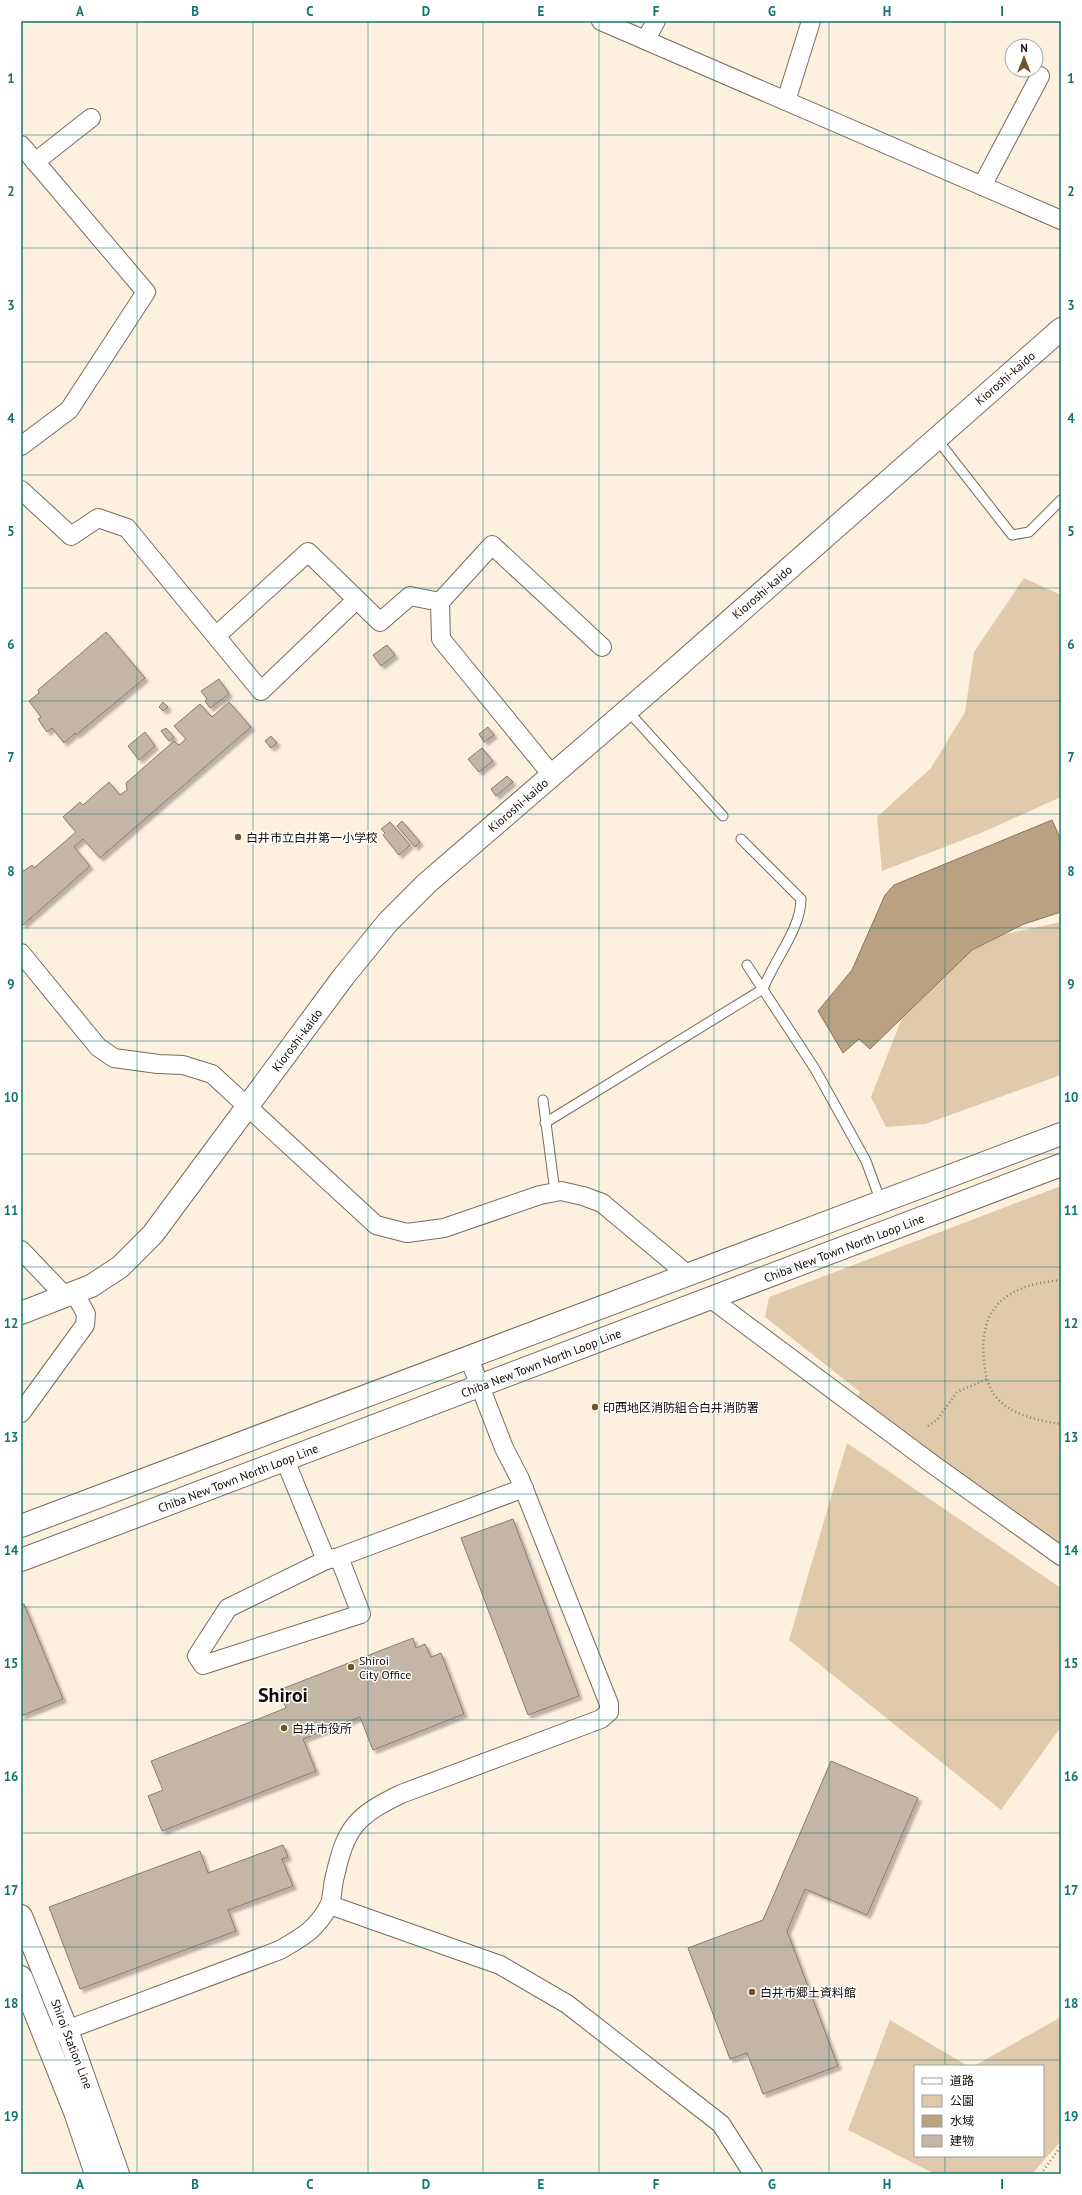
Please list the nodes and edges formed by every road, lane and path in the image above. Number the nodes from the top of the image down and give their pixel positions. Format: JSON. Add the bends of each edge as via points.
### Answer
{"nodes":[{"id":1,"x":601,"y":21,"type":"edge"},
{"id":2,"x":656,"y":21,"type":"edge"},
{"id":3,"x":811,"y":21,"type":"edge"},
{"id":4,"x":646,"y":39,"type":"junction"},
{"id":5,"x":1039,"y":78,"type":"edge"},
{"id":6,"x":786,"y":101,"type":"junction"},
{"id":7,"x":91,"y":118,"type":"dead end"},
{"id":8,"x":21,"y":145,"type":"edge"},
{"id":9,"x":35,"y":162,"type":"junction"},
{"id":10,"x":982,"y":186,"type":"junction"},
{"id":11,"x":1061,"y":220,"type":"edge"},
{"id":12,"x":1061,"y":329,"type":"edge"},
{"id":13,"x":936,"y":438,"type":"junction"},
{"id":14,"x":21,"y":446,"type":"edge"},
{"id":15,"x":21,"y":490,"type":"edge"},
{"id":16,"x":1061,"y":500,"type":"edge"},
{"id":17,"x":356,"y":600,"type":"junction"},
{"id":18,"x":440,"y":602,"type":"junction"},
{"id":19,"x":216,"y":636,"type":"junction"},
{"id":20,"x":602,"y":647,"type":"dead end"},
{"id":21,"x":627,"y":710,"type":"junction"},
{"id":22,"x":552,"y":775,"type":"junction"},
{"id":23,"x":723,"y":816,"type":"dead end"},
{"id":24,"x":741,"y":839,"type":"dead end"},
{"id":25,"x":21,"y":952,"type":"edge"},
{"id":26,"x":747,"y":964,"type":"dead end"},
{"id":27,"x":762,"y":989,"type":"junction"},
{"id":28,"x":543,"y":1100,"type":"dead end"},
{"id":29,"x":248,"y":1106,"type":"junction"},
{"id":30,"x":546,"y":1123,"type":"junction"},
{"id":31,"x":1061,"y":1134,"type":"edge"},
{"id":32,"x":1061,"y":1165,"type":"edge"},
{"id":33,"x":555,"y":1192,"type":"junction"},
{"id":34,"x":881,"y":1202,"type":"junction"},
{"id":35,"x":21,"y":1250,"type":"edge"},
{"id":36,"x":688,"y":1276,"type":"junction"},
{"id":37,"x":1061,"y":1280,"type":"edge"},
{"id":38,"x":69,"y":1294,"type":"junction"},
{"id":39,"x":710,"y":1298,"type":"junction"},
{"id":40,"x":21,"y":1313,"type":"edge"},
{"id":41,"x":469,"y":1358,"type":"junction"},
{"id":42,"x":986,"y":1379,"type":"junction"},
{"id":43,"x":480,"y":1386,"type":"junction"},
{"id":44,"x":21,"y":1413,"type":"edge"},
{"id":45,"x":1061,"y":1424,"type":"edge"},
{"id":46,"x":928,"y":1426,"type":"dead end"},
{"id":47,"x":285,"y":1460,"type":"junction"},
{"id":48,"x":524,"y":1488,"type":"junction"},
{"id":49,"x":21,"y":1526,"type":"edge"},
{"id":50,"x":1061,"y":1556,"type":"edge"},
{"id":51,"x":332,"y":1558,"type":"junction"},
{"id":52,"x":21,"y":1560,"type":"edge"},
{"id":53,"x":330,"y":1905,"type":"junction"},
{"id":54,"x":21,"y":1916,"type":"edge"},
{"id":55,"x":21,"y":1978,"type":"edge"},
{"id":56,"x":67,"y":2030,"type":"junction"},
{"id":57,"x":45,"y":2038,"type":"junction"},
{"id":58,"x":1061,"y":2146,"type":"edge"},
{"id":59,"x":96,"y":2174,"type":"edge"},
{"id":60,"x":118,"y":2174,"type":"edge"},
{"id":61,"x":753,"y":2174,"type":"edge"},
{"id":62,"x":1041,"y":2174,"type":"edge"}],
"edges":[{"from":1,"to":4,"type":"street"},
{"from":2,"to":4,"type":"street"},
{"from":3,"to":6,"type":"street"},
{"from":4,"to":6,"type":"street"},
{"from":5,"to":10,"type":"street"},
{"from":6,"to":10,"type":"street"},
{"from":7,"to":9,"type":"street"},
{"from":8,"to":9,"type":"street"},
{"from":9,"to":14,"type":"street","via":[[146,292],[69,410]]},
{"from":10,"to":11,"type":"street"},
{"from":12,"to":13,"type":"main road","name":"Kioroshi-kaido"},
{"from":13,"to":16,"type":"lane","via":[[1012,534],[1029,532]]},
{"from":13,"to":21,"type":"main road","name":"Kioroshi-kaido"},
{"from":15,"to":19,"type":"street","via":[[71,536],[98,518],[127,528]]},
{"from":17,"to":18,"type":"street","via":[[380,622],[410,596]]},
{"from":17,"to":19,"type":"street","via":[[308,552]]},
{"from":17,"to":19,"type":"street","via":[[261,691]]},
{"from":18,"to":20,"type":"street","via":[[492,545]]},
{"from":18,"to":22,"type":"street","via":[[441,639]]},
{"from":21,"to":22,"type":"main road","name":"Kioroshi-kaido"},
{"from":21,"to":23,"type":"lane"},
{"from":22,"to":29,"type":"main road","name":"Kioroshi-kaido","via":[[427,883],[388,922],[344,976]]},
{"from":24,"to":27,"type":"lane","via":[[801,899],[801,912],[797,922]]},
{"from":25,"to":29,"type":"street","via":[[98,1047],[114,1058],[183,1065],[212,1074]]},
{"from":26,"to":27,"type":"lane"},
{"from":27,"to":30,"type":"lane"},
{"from":27,"to":34,"type":"lane","via":[[818,1076],[866,1161]]},
{"from":28,"to":30,"type":"lane"},
{"from":29,"to":33,"type":"street","via":[[376,1224],[407,1233],[444,1228]]},
{"from":29,"to":38,"type":"main road","name":"Kioroshi-kaido","via":[[153,1234],[120,1267],[91,1286]]},
{"from":30,"to":33,"type":"lane"},
{"from":31,"to":34,"type":"main road"},
{"from":32,"to":39,"type":"main road","name":"Chiba New Town North Loop Line"},
{"from":33,"to":36,"type":"street","via":[[583,1196],[602,1203]]},
{"from":34,"to":36,"type":"main road"},
{"from":35,"to":38,"type":"street"},
{"from":36,"to":41,"type":"main road"},
{"from":37,"to":42,"type":"path","via":[[1031,1284],[1009,1295],[998,1305],[986,1326]]},
{"from":38,"to":40,"type":"main road","name":"Kioroshi-kaido"},
{"from":38,"to":44,"type":"street","via":[[86,1314],[85,1325]]},
{"from":39,"to":43,"type":"main road","name":"Chiba New Town North Loop Line"},
{"from":39,"to":50,"type":"street","via":[[931,1463]]},
{"from":41,"to":43,"type":"street"},
{"from":41,"to":49,"type":"main road"},
{"from":42,"to":45,"type":"path","via":[[997,1398],[1020,1414],[1034,1420]]},
{"from":42,"to":46,"type":"path","via":[[957,1392],[937,1420]]},
{"from":43,"to":47,"type":"main road","name":"Chiba New Town North Loop Line"},
{"from":43,"to":48,"type":"street","via":[[504,1448]]},
{"from":47,"to":51,"type":"street"},
{"from":47,"to":52,"type":"main road","name":"Chiba New Town North Loop Line"},
{"from":48,"to":51,"type":"street"},
{"from":48,"to":53,"type":"street","via":[[609,1704],[609,1712],[601,1720],[401,1794],[374,1807],[356,1822],[346,1836],[337,1864]]},
{"from":51,"to":51,"type":"street","via":[[361,1614],[203,1665],[197,1656],[228,1608]]},
{"from":53,"to":56,"type":"street","via":[[310,1932],[280,1950]]},
{"from":53,"to":61,"type":"street","via":[[500,1965],[567,2004],[721,2124]]},
{"from":54,"to":56,"type":"main road","name":"Shiroi Station Line"},
{"from":55,"to":57,"type":"main road","name":"Shiroi Station Line"},
{"from":56,"to":57,"type":"street"},
{"from":56,"to":60,"type":"main road","name":"Shiroi Station Line"},
{"from":57,"to":59,"type":"main road","name":"Shiroi Station Line","via":[[75,2112]]},
{"from":58,"to":62,"type":"path"}]}
